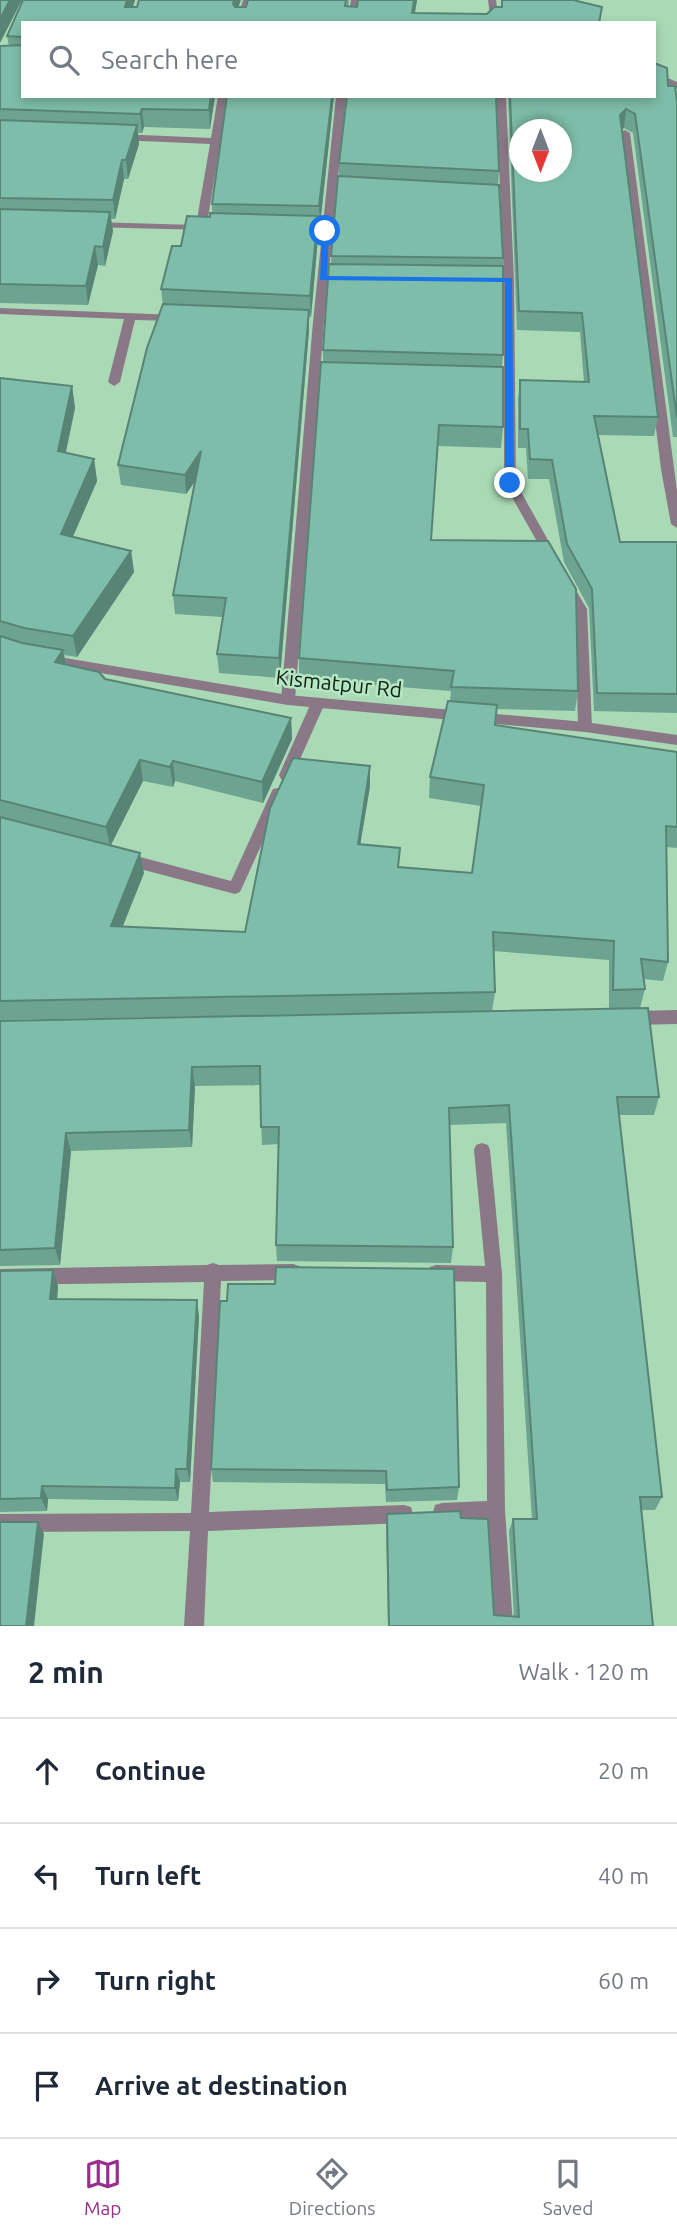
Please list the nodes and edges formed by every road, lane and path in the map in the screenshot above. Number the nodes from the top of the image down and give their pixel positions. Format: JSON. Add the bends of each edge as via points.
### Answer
{"nodes":[{"id":1,"x":247,"y":0,"type":"edge"},
{"id":2,"x":355,"y":0,"type":"edge"},
{"id":3,"x":492,"y":0,"type":"edge"},
{"id":4,"x":241,"y":21,"type":"edge"},
{"id":5,"x":351,"y":21,"type":"edge"},
{"id":6,"x":495,"y":21,"type":"edge"},
{"id":7,"x":656,"y":76,"type":"edge"},
{"id":8,"x":677,"y":86,"type":"edge"},
{"id":9,"x":223,"y":98,"type":"edge"},
{"id":10,"x":341,"y":98,"type":"edge"},
{"id":11,"x":501,"y":98,"type":"edge"},
{"id":12,"x":625,"y":133,"type":"edge"},
{"id":13,"x":108,"y":137,"type":"edge"},
{"id":14,"x":215,"y":141,"type":"junction"},
{"id":15,"x":330,"y":187,"type":"junction"},
{"id":16,"x":344,"y":188,"type":"edge"},
{"id":17,"x":492,"y":196,"type":"edge"},
{"id":18,"x":505,"y":196,"type":"junction"},
{"id":19,"x":80,"y":225,"type":"edge"},
{"id":20,"x":201,"y":228,"type":"junction"},
{"id":21,"x":215,"y":228,"type":"edge"},
{"id":22,"x":311,"y":231,"type":"edge"},
{"id":23,"x":325,"y":231,"type":"junction"},
{"id":24,"x":323,"y":278,"type":"junction"},
{"id":25,"x":336,"y":278,"type":"edge"},
{"id":26,"x":496,"y":280,"type":"edge"},
{"id":27,"x":509,"y":280,"type":"junction"},
{"id":28,"x":0,"y":311,"type":"edge"},
{"id":29,"x":130,"y":316,"type":"junction"},
{"id":30,"x":185,"y":318,"type":"edge"},
{"id":31,"x":307,"y":323,"type":"edge"},
{"id":32,"x":320,"y":324,"type":"junction"},
{"id":33,"x":315,"y":376,"type":"junction"},
{"id":34,"x":329,"y":376,"type":"edge"},
{"id":35,"x":495,"y":381,"type":"edge"},
{"id":36,"x":114,"y":382,"type":"dead end"},
{"id":37,"x":509,"y":382,"type":"junction"},
{"id":38,"x":672,"y":469,"type":"edge"},
{"id":39,"x":677,"y":524,"type":"edge"},
{"id":40,"x":27,"y":657,"type":"edge"},
{"id":41,"x":288,"y":700,"type":"junction"},
{"id":42,"x":318,"y":703,"type":"junction"},
{"id":43,"x":585,"y":727,"type":"junction"},
{"id":44,"x":677,"y":740,"type":"edge"},
{"id":45,"x":104,"y":854,"type":"edge"},
{"id":46,"x":677,"y":1017,"type":"edge"},
{"id":47,"x":622,"y":1018,"type":"edge"},
{"id":48,"x":482,"y":1150,"type":"dead end"},
{"id":49,"x":213,"y":1271,"type":"junction"},
{"id":50,"x":307,"y":1272,"type":"edge"},
{"id":51,"x":414,"y":1273,"type":"edge"},
{"id":52,"x":494,"y":1274,"type":"junction"},
{"id":53,"x":0,"y":1277,"type":"edge"},
{"id":54,"x":496,"y":1510,"type":"junction"},
{"id":55,"x":202,"y":1522,"type":"junction"},
{"id":56,"x":0,"y":1523,"type":"edge"},
{"id":57,"x":194,"y":1626,"type":"edge"},
{"id":58,"x":503,"y":1626,"type":"edge"}],
"edges":[{"from":1,"to":4,"type":"street"},
{"from":2,"to":5,"type":"street"},
{"from":3,"to":6,"type":"street"},
{"from":7,"to":8,"type":"street"},
{"from":9,"to":14,"type":"street"},
{"from":10,"to":15,"type":"street"},
{"from":11,"to":18,"type":"street"},
{"from":12,"to":38,"type":"street"},
{"from":13,"to":14,"type":"street"},
{"from":14,"to":20,"type":"street"},
{"from":15,"to":16,"type":"street"},
{"from":15,"to":23,"type":"street"},
{"from":17,"to":18,"type":"street"},
{"from":18,"to":27,"type":"street"},
{"from":19,"to":20,"type":"street"},
{"from":20,"to":21,"type":"street"},
{"from":22,"to":23,"type":"street"},
{"from":23,"to":24,"type":"street"},
{"from":24,"to":25,"type":"street"},
{"from":24,"to":32,"type":"street"},
{"from":26,"to":27,"type":"street"},
{"from":27,"to":37,"type":"street"},
{"from":28,"to":29,"type":"street"},
{"from":29,"to":30,"type":"street"},
{"from":29,"to":36,"type":"street"},
{"from":31,"to":32,"type":"street"},
{"from":32,"to":33,"type":"street"},
{"from":33,"to":34,"type":"street"},
{"from":33,"to":41,"type":"street"},
{"from":35,"to":37,"type":"street"},
{"from":37,"to":43,"type":"street","via":[[510,483],[581,609]]},
{"from":38,"to":39,"type":"street"},
{"from":40,"to":41,"type":"street","name":"Kismatpur Rd"},
{"from":41,"to":42,"type":"street","name":"Kismatpur Rd"},
{"from":42,"to":43,"type":"street","name":"Kismatpur Rd"},
{"from":42,"to":45,"type":"street","via":[[235,888]]},
{"from":43,"to":44,"type":"street","name":"Kismatpur Rd"},
{"from":46,"to":47,"type":"street"},
{"from":48,"to":52,"type":"street"},
{"from":49,"to":50,"type":"street"},
{"from":49,"to":53,"type":"street"},
{"from":49,"to":55,"type":"street"},
{"from":51,"to":52,"type":"street"},
{"from":52,"to":54,"type":"street"},
{"from":54,"to":55,"type":"street"},
{"from":54,"to":58,"type":"street"},
{"from":55,"to":56,"type":"street"},
{"from":55,"to":57,"type":"street"}]}
